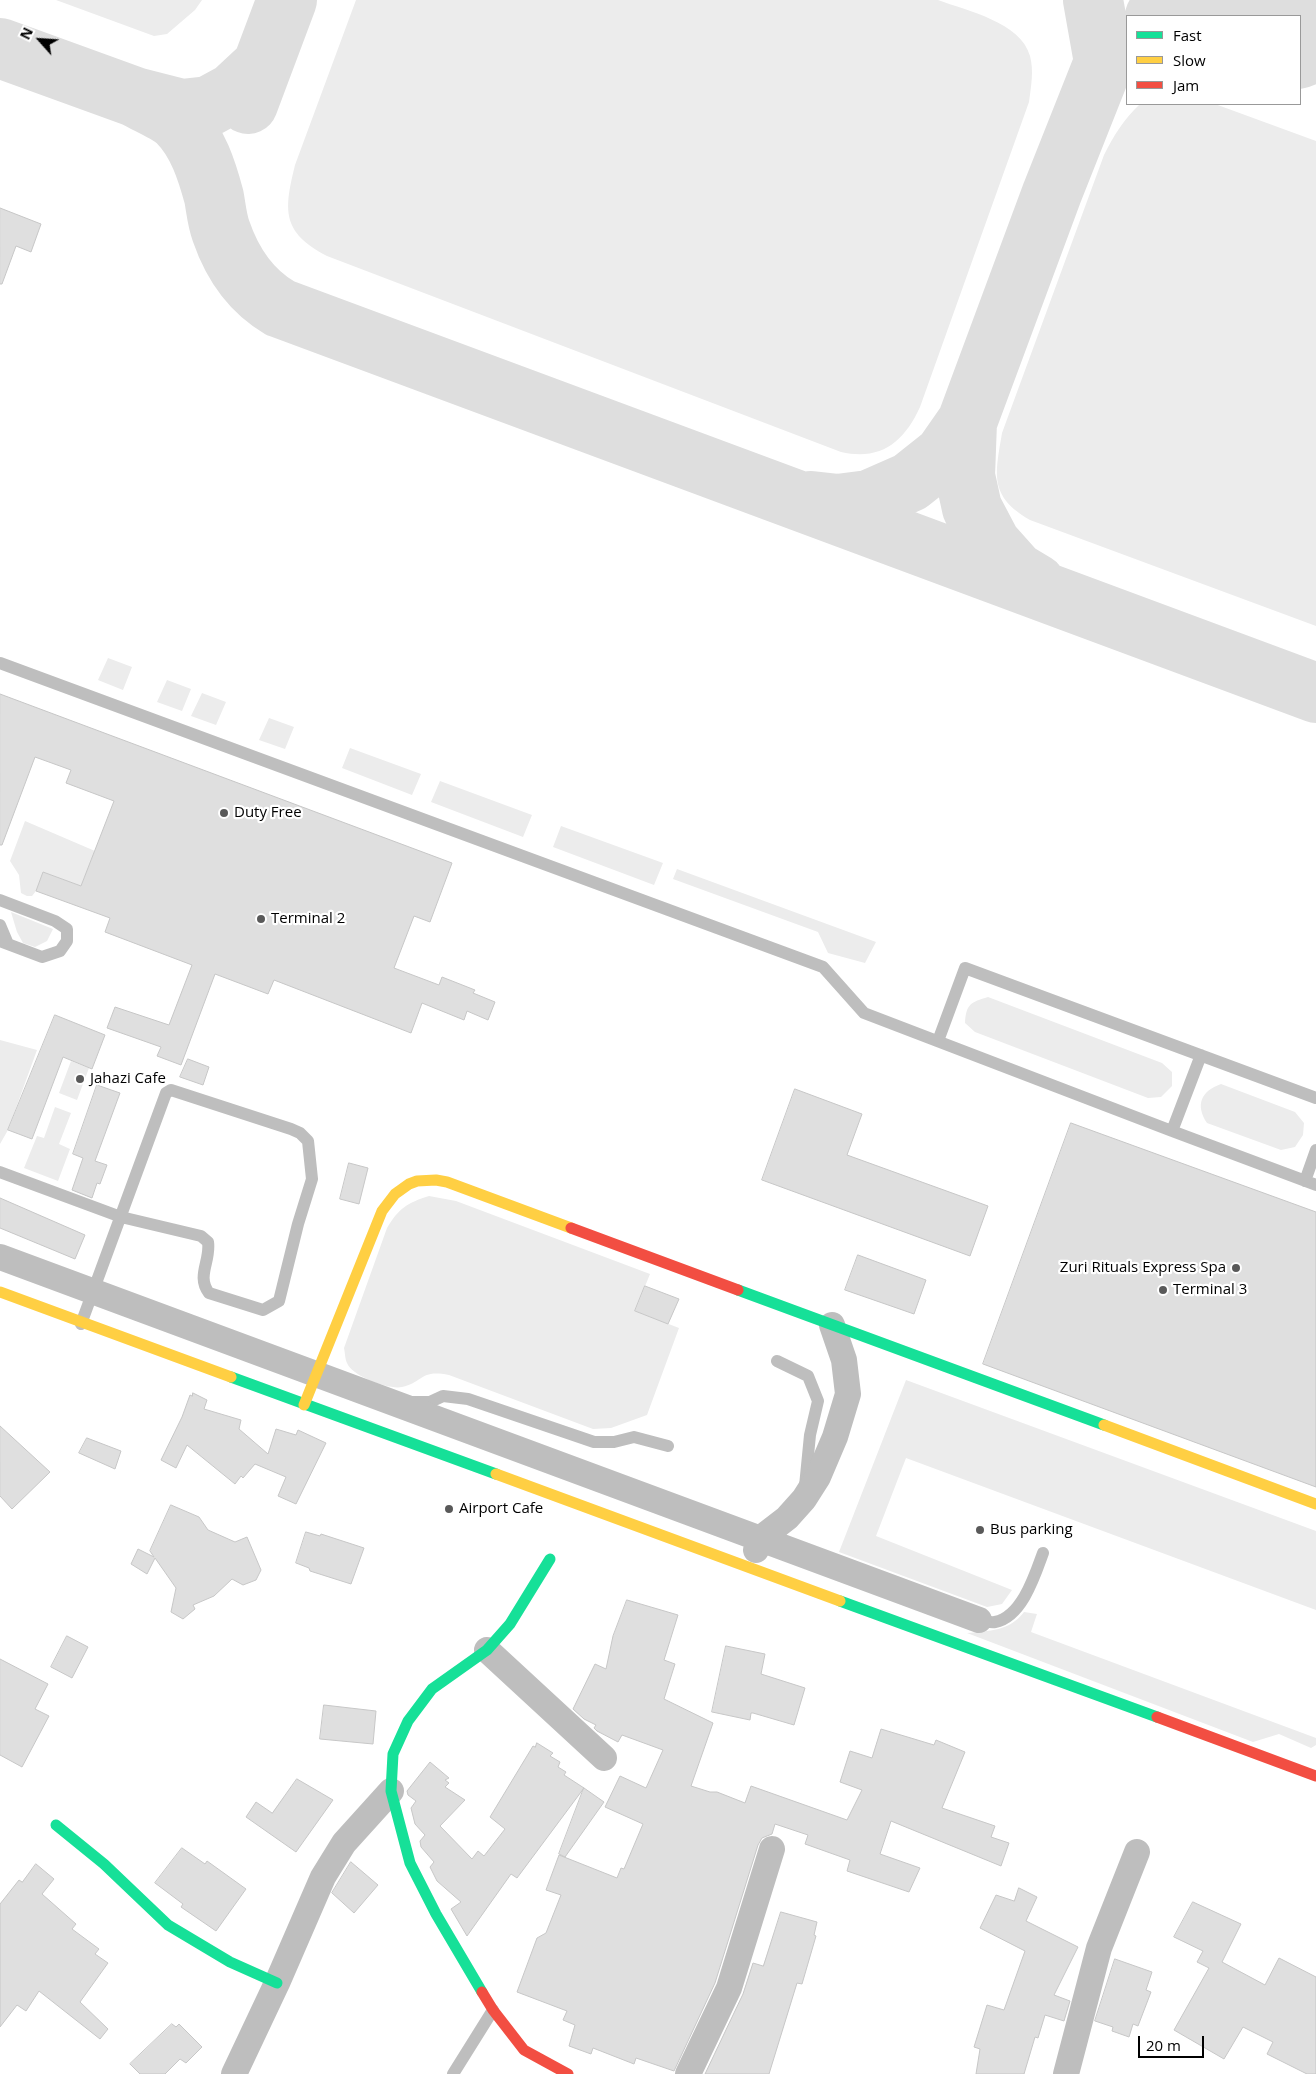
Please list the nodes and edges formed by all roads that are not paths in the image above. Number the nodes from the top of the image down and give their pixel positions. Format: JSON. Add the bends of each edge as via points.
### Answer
{"nodes":[{"id":1,"x":0,"y":662,"type":"edge"},
{"id":2,"x":0,"y":900,"type":"edge"},
{"id":3,"x":0,"y":925,"type":"edge"},
{"id":4,"x":4,"y":943,"type":"edge"},
{"id":5,"x":938,"y":1041,"type":"junction"},
{"id":6,"x":1201,"y":1055,"type":"junction"},
{"id":7,"x":1316,"y":1098,"type":"edge"},
{"id":8,"x":1172,"y":1130,"type":"junction"},
{"id":9,"x":1316,"y":1150,"type":"edge"},
{"id":10,"x":0,"y":1172,"type":"edge"},
{"id":11,"x":1310,"y":1183,"type":"edge"},
{"id":12,"x":120,"y":1217,"type":"junction"},
{"id":13,"x":0,"y":1257,"type":"edge"},
{"id":14,"x":93,"y":1291,"type":"junction"},
{"id":15,"x":0,"y":1292,"type":"edge"},
{"id":16,"x":81,"y":1324,"type":"junction"},
{"id":17,"x":832,"y":1325,"type":"junction"},
{"id":18,"x":777,"y":1361,"type":"dead end"},
{"id":19,"x":317,"y":1374,"type":"junction"},
{"id":20,"x":393,"y":1402,"type":"junction"},
{"id":21,"x":304,"y":1406,"type":"junction"},
{"id":22,"x":668,"y":1446,"type":"dead end"},
{"id":23,"x":804,"y":1499,"type":"junction"},
{"id":24,"x":1316,"y":1504,"type":"edge"},
{"id":25,"x":761,"y":1538,"type":"junction"},
{"id":26,"x":1043,"y":1553,"type":"dead end"},
{"id":27,"x":550,"y":1559,"type":"dead end"},
{"id":28,"x":749,"y":1569,"type":"junction"},
{"id":29,"x":979,"y":1620,"type":"joint"},
{"id":30,"x":487,"y":1650,"type":"junction"},
{"id":31,"x":604,"y":1758,"type":"dead end"},
{"id":32,"x":1316,"y":1764,"type":"edge"},
{"id":33,"x":1284,"y":1765,"type":"junction"},
{"id":34,"x":1316,"y":1776,"type":"edge"},
{"id":35,"x":391,"y":1791,"type":"junction"},
{"id":36,"x":56,"y":1825,"type":"dead end"},
{"id":37,"x":772,"y":1849,"type":"dead end"},
{"id":38,"x":1137,"y":1852,"type":"dead end"},
{"id":39,"x":277,"y":1983,"type":"junction"},
{"id":40,"x":493,"y":2010,"type":"junction"},
{"id":41,"x":234,"y":2074,"type":"edge"},
{"id":42,"x":453,"y":2074,"type":"edge"},
{"id":43,"x":568,"y":2074,"type":"edge"},
{"id":44,"x":688,"y":2074,"type":"edge"},
{"id":45,"x":1066,"y":2074,"type":"edge"}],
"edges":[{"from":1,"to":5,"type":"lane","via":[[823,967],[864,1013]]},
{"from":2,"to":4,"type":"lane","via":[[67,929],[67,941],[60,951],[42,957]]},
{"from":3,"to":4,"type":"lane"},
{"from":5,"to":6,"type":"lane","via":[[965,968]]},
{"from":5,"to":8,"type":"lane"},
{"from":6,"to":7,"type":"lane"},
{"from":6,"to":8,"type":"lane"},
{"from":8,"to":11,"type":"lane"},
{"from":9,"to":11,"type":"lane"},
{"from":10,"to":12,"type":"lane"},
{"from":12,"to":12,"type":"lane","via":[[201,1236],[208,1242],[210,1250],[202,1276],[203,1286],[209,1293],[263,1310],[279,1301],[312,1179],[308,1142],[291,1129],[171,1090],[166,1093]]},
{"from":12,"to":14,"type":"lane"},
{"from":13,"to":14,"type":"street"},
{"from":14,"to":16,"type":"lane"},
{"from":14,"to":19,"type":"street"},
{"from":15,"to":16,"type":"street"},
{"from":16,"to":21,"type":"street"},
{"from":17,"to":19,"type":"street","via":[[447,1182],[431,1179],[401,1187],[382,1211]]},
{"from":17,"to":23,"type":"street","via":[[844,1360],[848,1394],[835,1437],[818,1477]]},
{"from":17,"to":24,"type":"street"},
{"from":18,"to":23,"type":"lane","via":[[808,1376],[818,1401],[810,1434]]},
{"from":19,"to":20,"type":"street"},
{"from":19,"to":21,"type":"street"},
{"from":20,"to":22,"type":"lane","via":[[430,1402],[443,1396],[468,1399],[594,1442],[634,1437]]},
{"from":20,"to":25,"type":"street"},
{"from":21,"to":28,"type":"street"},
{"from":23,"to":25,"type":"street","via":[[787,1518]]},
{"from":25,"to":28,"type":"street"},
{"from":25,"to":29,"type":"street"},
{"from":26,"to":29,"type":"lane","via":[[1027,1594],[1011,1614],[995,1622]]},
{"from":27,"to":30,"type":"street","via":[[510,1624]]},
{"from":28,"to":33,"type":"street"},
{"from":30,"to":31,"type":"street"},
{"from":30,"to":35,"type":"street","via":[[432,1689],[408,1721],[394,1754]]},
{"from":32,"to":33,"type":"lane","via":[[1303,1767]]},
{"from":33,"to":34,"type":"street"},
{"from":35,"to":39,"type":"street","via":[[344,1843],[323,1876]]},
{"from":35,"to":40,"type":"street","via":[[410,1863]]},
{"from":36,"to":39,"type":"street","via":[[104,1864],[168,1925],[230,1962]]},
{"from":37,"to":44,"type":"street","via":[[728,1988]]},
{"from":38,"to":45,"type":"street","via":[[1098,1948]]},
{"from":39,"to":41,"type":"street"},
{"from":40,"to":42,"type":"lane"},
{"from":40,"to":43,"type":"street","via":[[524,2050]]}]}
